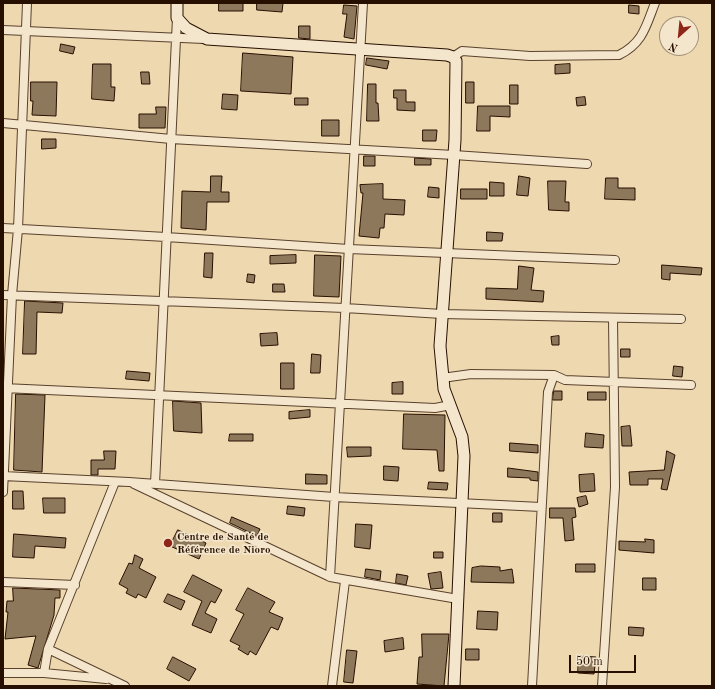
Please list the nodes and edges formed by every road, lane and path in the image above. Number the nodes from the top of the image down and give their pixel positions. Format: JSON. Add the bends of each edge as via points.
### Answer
{"nodes":[{"id":1,"x":27,"y":3,"type":"edge"},
{"id":2,"x":177,"y":3,"type":"edge"},
{"id":3,"x":363,"y":3,"type":"edge"},
{"id":4,"x":655,"y":3,"type":"edge"},
{"id":5,"x":177,"y":18,"type":"junction"},
{"id":6,"x":3,"y":30,"type":"edge"},
{"id":7,"x":26,"y":31,"type":"junction"},
{"id":8,"x":177,"y":38,"type":"junction"},
{"id":9,"x":207,"y":39,"type":"junction"},
{"id":10,"x":362,"y":50,"type":"junction"},
{"id":11,"x":452,"y":57,"type":"junction"},
{"id":12,"x":3,"y":124,"type":"edge"},
{"id":13,"x":21,"y":124,"type":"junction"},
{"id":14,"x":171,"y":139,"type":"junction"},
{"id":15,"x":355,"y":150,"type":"junction"},
{"id":16,"x":454,"y":155,"type":"junction"},
{"id":17,"x":587,"y":164,"type":"dead end"},
{"id":18,"x":3,"y":228,"type":"edge"},
{"id":19,"x":18,"y":229,"type":"junction"},
{"id":20,"x":166,"y":237,"type":"junction"},
{"id":21,"x":349,"y":249,"type":"junction"},
{"id":22,"x":447,"y":253,"type":"junction"},
{"id":23,"x":615,"y":260,"type":"dead end"},
{"id":24,"x":3,"y":295,"type":"edge"},
{"id":25,"x":12,"y":295,"type":"junction"},
{"id":26,"x":162,"y":301,"type":"junction"},
{"id":27,"x":345,"y":308,"type":"junction"},
{"id":28,"x":442,"y":314,"type":"junction"},
{"id":29,"x":613,"y":318,"type":"junction"},
{"id":30,"x":681,"y":319,"type":"dead end"},
{"id":31,"x":554,"y":375,"type":"junction"},
{"id":32,"x":442,"y":378,"type":"junction"},
{"id":33,"x":614,"y":381,"type":"junction"},
{"id":34,"x":691,"y":386,"type":"dead end"},
{"id":35,"x":5,"y":388,"type":"edge"},
{"id":36,"x":158,"y":395,"type":"junction"},
{"id":37,"x":339,"y":403,"type":"junction"},
{"id":38,"x":451,"y":405,"type":"junction"},
{"id":39,"x":3,"y":476,"type":"edge"},
{"id":40,"x":115,"y":482,"type":"junction"},
{"id":41,"x":129,"y":482,"type":"junction"},
{"id":42,"x":155,"y":484,"type":"junction"},
{"id":43,"x":3,"y":492,"type":"edge"},
{"id":44,"x":334,"y":497,"type":"junction"},
{"id":45,"x":462,"y":503,"type":"junction"},
{"id":46,"x":541,"y":507,"type":"junction"},
{"id":47,"x":330,"y":577,"type":"junction"},
{"id":48,"x":345,"y":581,"type":"junction"},
{"id":49,"x":3,"y":582,"type":"edge"},
{"id":50,"x":75,"y":585,"type":"junction"},
{"id":51,"x":458,"y":599,"type":"junction"},
{"id":52,"x":48,"y":649,"type":"junction"},
{"id":53,"x":3,"y":673,"type":"edge"},
{"id":54,"x":44,"y":673,"type":"junction"},
{"id":55,"x":111,"y":679,"type":"junction"},
{"id":56,"x":125,"y":686,"type":"edge"},
{"id":57,"x":332,"y":686,"type":"edge"},
{"id":58,"x":454,"y":686,"type":"edge"},
{"id":59,"x":532,"y":686,"type":"edge"},
{"id":60,"x":602,"y":686,"type":"edge"}],
"edges":[{"from":1,"to":7,"type":"street"},
{"from":2,"to":5,"type":"street"},
{"from":3,"to":10,"type":"street"},
{"from":4,"to":11,"type":"street","via":[[642,35],[631,49],[620,55],[546,56],[462,51]]},
{"from":5,"to":8,"type":"street"},
{"from":5,"to":9,"type":"street","via":[[186,28]]},
{"from":6,"to":7,"type":"street"},
{"from":7,"to":8,"type":"street"},
{"from":7,"to":13,"type":"street"},
{"from":8,"to":9,"type":"street"},
{"from":8,"to":14,"type":"street"},
{"from":9,"to":10,"type":"street"},
{"from":10,"to":11,"type":"street"},
{"from":10,"to":15,"type":"street"},
{"from":11,"to":16,"type":"street","via":[[456,61]]},
{"from":12,"to":13,"type":"street"},
{"from":13,"to":14,"type":"street"},
{"from":13,"to":19,"type":"street"},
{"from":14,"to":15,"type":"street"},
{"from":14,"to":20,"type":"street"},
{"from":15,"to":16,"type":"street"},
{"from":15,"to":21,"type":"street"},
{"from":16,"to":17,"type":"street"},
{"from":16,"to":22,"type":"street"},
{"from":18,"to":19,"type":"street"},
{"from":19,"to":20,"type":"street"},
{"from":19,"to":25,"type":"street"},
{"from":20,"to":21,"type":"street"},
{"from":20,"to":26,"type":"street"},
{"from":21,"to":22,"type":"street"},
{"from":21,"to":27,"type":"street"},
{"from":22,"to":23,"type":"street"},
{"from":22,"to":28,"type":"street"},
{"from":24,"to":25,"type":"street"},
{"from":25,"to":26,"type":"street"},
{"from":25,"to":35,"type":"street"},
{"from":26,"to":27,"type":"street"},
{"from":26,"to":36,"type":"street"},
{"from":27,"to":28,"type":"street"},
{"from":27,"to":37,"type":"street"},
{"from":28,"to":29,"type":"street"},
{"from":28,"to":32,"type":"street"},
{"from":29,"to":30,"type":"street"},
{"from":29,"to":33,"type":"street"},
{"from":31,"to":32,"type":"street","via":[[471,374]]},
{"from":31,"to":33,"type":"street","via":[[565,380]]},
{"from":31,"to":46,"type":"street","via":[[548,392]]},
{"from":32,"to":38,"type":"street"},
{"from":33,"to":34,"type":"street"},
{"from":33,"to":60,"type":"street","via":[[615,486]]},
{"from":35,"to":36,"type":"street"},
{"from":35,"to":39,"type":"street"},
{"from":36,"to":37,"type":"street"},
{"from":36,"to":42,"type":"street"},
{"from":37,"to":38,"type":"street","via":[[435,408]]},
{"from":37,"to":44,"type":"street"},
{"from":38,"to":45,"type":"street","via":[[462,437]]},
{"from":39,"to":40,"type":"street"},
{"from":39,"to":43,"type":"street"},
{"from":40,"to":41,"type":"street"},
{"from":40,"to":50,"type":"street"},
{"from":41,"to":42,"type":"street"},
{"from":41,"to":47,"type":"street"},
{"from":42,"to":44,"type":"street"},
{"from":44,"to":45,"type":"street"},
{"from":44,"to":47,"type":"street"},
{"from":45,"to":46,"type":"street"},
{"from":45,"to":51,"type":"street"},
{"from":46,"to":59,"type":"street"},
{"from":47,"to":48,"type":"street"},
{"from":48,"to":51,"type":"street"},
{"from":48,"to":57,"type":"street"},
{"from":49,"to":50,"type":"street"},
{"from":50,"to":52,"type":"street"},
{"from":51,"to":58,"type":"street"},
{"from":52,"to":54,"type":"street"},
{"from":52,"to":55,"type":"street"},
{"from":53,"to":54,"type":"street"},
{"from":54,"to":55,"type":"street"},
{"from":55,"to":56,"type":"street"}]}
